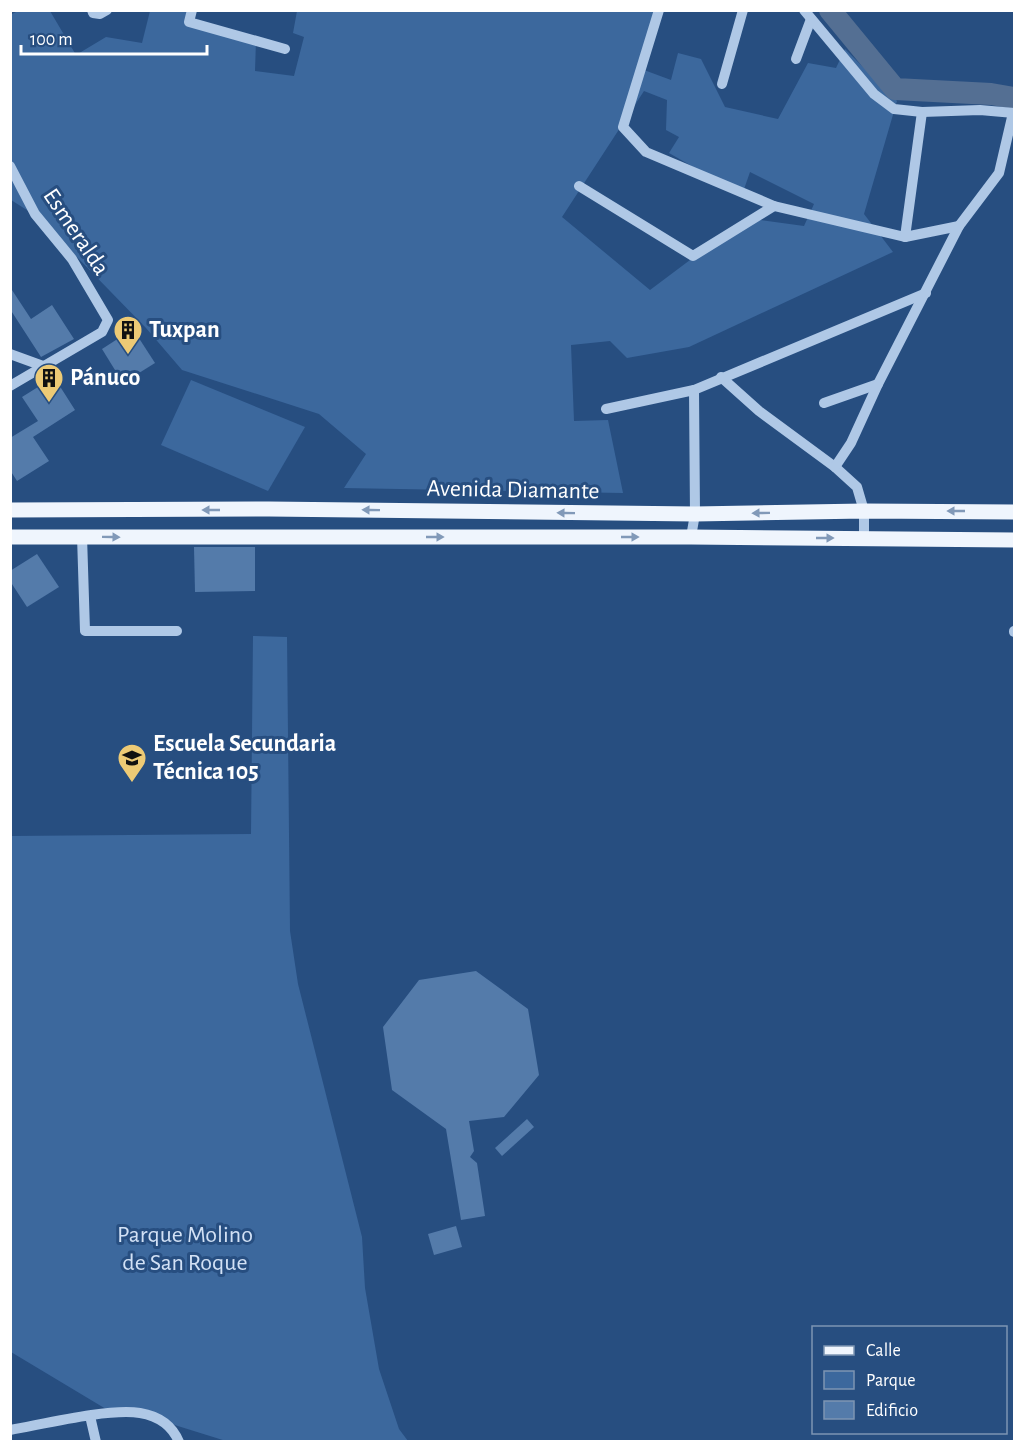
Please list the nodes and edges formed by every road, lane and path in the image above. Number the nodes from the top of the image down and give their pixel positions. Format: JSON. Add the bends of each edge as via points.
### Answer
{"nodes":[{"id":1,"x":92,"y":10,"type":"edge"},
{"id":2,"x":107,"y":10,"type":"edge"},
{"id":3,"x":192,"y":10,"type":"edge"},
{"id":4,"x":659,"y":10,"type":"edge"},
{"id":5,"x":743,"y":10,"type":"edge"},
{"id":6,"x":808,"y":15,"type":"edge"},
{"id":7,"x":285,"y":49,"type":"dead end"},
{"id":8,"x":796,"y":59,"type":"dead end"},
{"id":9,"x":722,"y":84,"type":"dead end"},
{"id":10,"x":922,"y":112,"type":"junction"},
{"id":11,"x":1014,"y":113,"type":"edge"},
{"id":12,"x":10,"y":166,"type":"edge"},
{"id":13,"x":579,"y":186,"type":"dead end"},
{"id":14,"x":774,"y":206,"type":"junction"},
{"id":15,"x":959,"y":226,"type":"junction"},
{"id":16,"x":905,"y":237,"type":"junction"},
{"id":17,"x":926,"y":293,"type":"junction"},
{"id":18,"x":10,"y":354,"type":"edge"},
{"id":19,"x":43,"y":366,"type":"junction"},
{"id":20,"x":721,"y":377,"type":"junction"},
{"id":21,"x":878,"y":384,"type":"junction"},
{"id":22,"x":10,"y":386,"type":"edge"},
{"id":23,"x":694,"y":390,"type":"junction"},
{"id":24,"x":824,"y":403,"type":"dead end"},
{"id":25,"x":606,"y":409,"type":"dead end"},
{"id":26,"x":835,"y":467,"type":"junction"},
{"id":27,"x":10,"y":510,"type":"edge"},
{"id":28,"x":145,"y":510,"type":"junction"},
{"id":29,"x":864,"y":511,"type":"junction"},
{"id":30,"x":1014,"y":512,"type":"edge"},
{"id":31,"x":695,"y":514,"type":"junction"},
{"id":32,"x":82,"y":536,"type":"junction"},
{"id":33,"x":10,"y":537,"type":"edge"},
{"id":34,"x":146,"y":537,"type":"junction"},
{"id":35,"x":691,"y":537,"type":"junction"},
{"id":36,"x":864,"y":539,"type":"junction"},
{"id":37,"x":1014,"y":540,"type":"edge"},
{"id":38,"x":177,"y":631,"type":"dead end"},
{"id":39,"x":90,"y":1416,"type":"junction"},
{"id":40,"x":11,"y":1426,"type":"edge"},
{"id":41,"x":96,"y":1442,"type":"edge"},
{"id":42,"x":179,"y":1442,"type":"edge"}],
"edges":[{"from":1,"to":2,"type":"street","via":[[100,14]]},
{"from":3,"to":7,"type":"street","via":[[189,22]]},
{"from":4,"to":14,"type":"street","via":[[623,127],[646,152]]},
{"from":5,"to":9,"type":"street"},
{"from":6,"to":8,"type":"street"},
{"from":6,"to":10,"type":"street","via":[[874,94],[894,109]]},
{"from":10,"to":11,"type":"street"},
{"from":10,"to":16,"type":"street"},
{"from":11,"to":15,"type":"street","via":[[999,173]]},
{"from":12,"to":19,"type":"street","name":"Esmeralda","via":[[35,214],[72,260],[108,320],[102,332]]},
{"from":13,"to":14,"type":"street","via":[[693,256]]},
{"from":14,"to":16,"type":"street"},
{"from":15,"to":16,"type":"street"},
{"from":15,"to":17,"type":"street"},
{"from":17,"to":20,"type":"street"},
{"from":17,"to":21,"type":"street"},
{"from":18,"to":19,"type":"street"},
{"from":19,"to":22,"type":"street"},
{"from":20,"to":23,"type":"street"},
{"from":20,"to":26,"type":"street","via":[[759,411]]},
{"from":21,"to":24,"type":"street"},
{"from":21,"to":26,"type":"street","via":[[851,443]]},
{"from":23,"to":25,"type":"street"},
{"from":23,"to":31,"type":"street"},
{"from":26,"to":29,"type":"street","via":[[857,487]]},
{"from":27,"to":28,"type":"main road","name":"Avenida Diamante"},
{"from":31,"to":28,"type":"main road","name":"Avenida Diamante","one_way":true},
{"from":28,"to":34,"type":"main road"},
{"from":30,"to":29,"type":"main road","name":"Avenida Diamante","one_way":true},
{"from":29,"to":31,"type":"main road","name":"Avenida Diamante","one_way":true},
{"from":29,"to":36,"type":"street"},
{"from":31,"to":35,"type":"street"},
{"from":32,"to":33,"type":"main road","name":"Avenida Diamante"},
{"from":32,"to":34,"type":"main road","name":"Avenida Diamante","one_way":true},
{"from":32,"to":38,"type":"street","via":[[85,631]]},
{"from":34,"to":35,"type":"main road","name":"Avenida Diamante","one_way":true},
{"from":35,"to":36,"type":"main road","name":"Avenida Diamante","one_way":true},
{"from":36,"to":37,"type":"main road","name":"Avenida Diamante"},
{"from":39,"to":40,"type":"street"},
{"from":39,"to":41,"type":"street"},
{"from":39,"to":42,"type":"street","via":[[141,1413],[172,1427]]}]}
